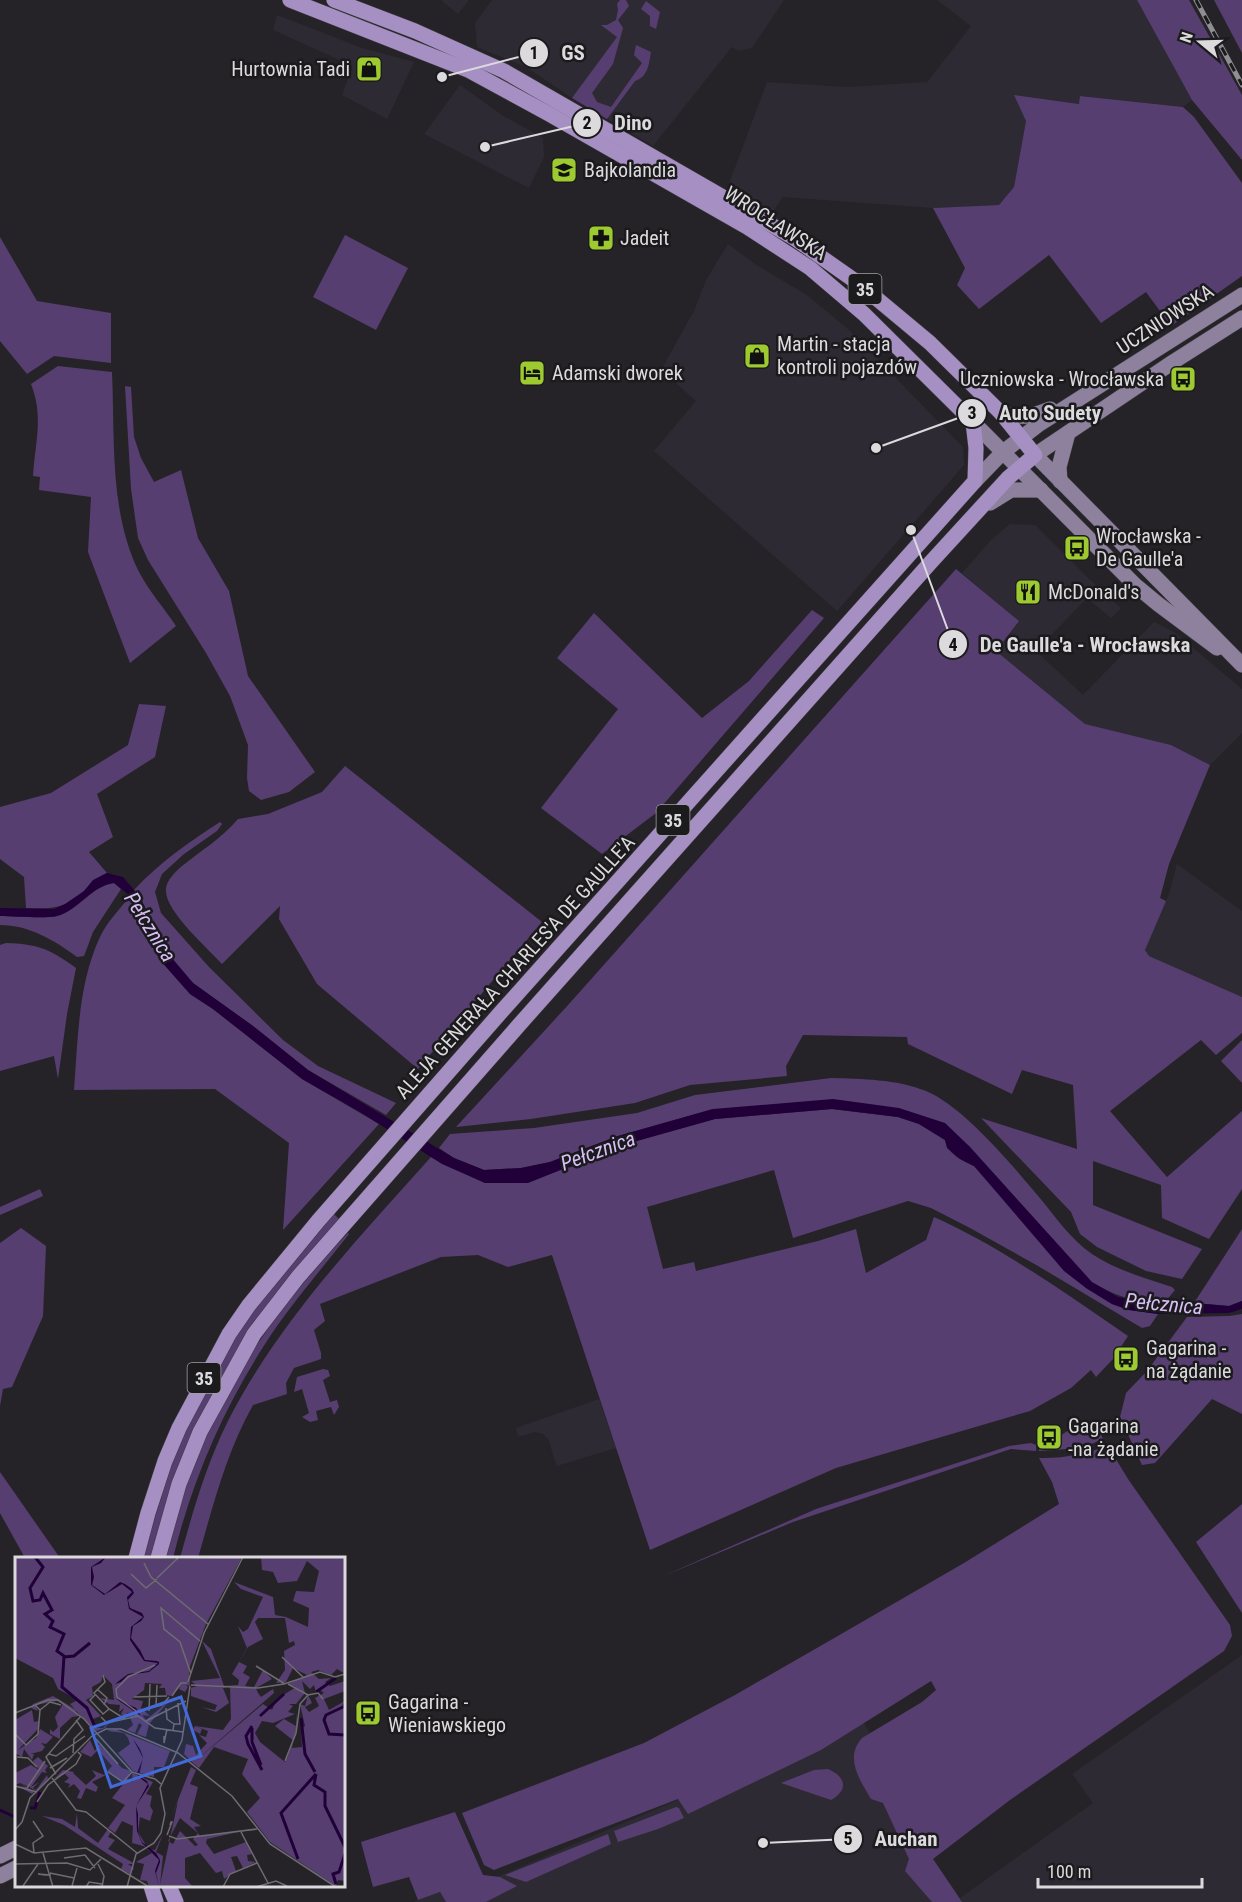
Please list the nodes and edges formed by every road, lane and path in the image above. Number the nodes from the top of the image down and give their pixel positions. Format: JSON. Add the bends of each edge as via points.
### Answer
{"nodes":[{"id":1,"x":290,"y":0,"type":"edge"},
{"id":2,"x":334,"y":0,"type":"edge"},
{"id":3,"x":1242,"y":295,"type":"edge"},
{"id":4,"x":1242,"y":318,"type":"edge"},
{"id":5,"x":1073,"y":402,"type":"junction"},
{"id":6,"x":1001,"y":413,"type":"junction"},
{"id":7,"x":973,"y":422,"type":"junction"},
{"id":8,"x":1068,"y":433,"type":"junction"},
{"id":9,"x":1021,"y":438,"type":"junction"},
{"id":10,"x":1003,"y":452,"type":"junction"},
{"id":11,"x":1035,"y":455,"type":"junction"},
{"id":12,"x":1019,"y":468,"type":"junction"},
{"id":13,"x":975,"y":481,"type":"junction"},
{"id":14,"x":1060,"y":481,"type":"junction"},
{"id":15,"x":1041,"y":490,"type":"junction"},
{"id":16,"x":977,"y":512,"type":"junction"},
{"id":17,"x":845,"y":627,"type":"junction"},
{"id":18,"x":861,"y":642,"type":"junction"},
{"id":19,"x":1242,"y":665,"type":"edge"},
{"id":20,"x":136,"y":1557,"type":"edge"},
{"id":21,"x":158,"y":1557,"type":"edge"},
{"id":22,"x":15,"y":1848,"type":"edge"},
{"id":23,"x":0,"y":1856,"type":"edge"},
{"id":24,"x":15,"y":1868,"type":"edge"},
{"id":25,"x":0,"y":1876,"type":"edge"},
{"id":26,"x":151,"y":1887,"type":"edge"},
{"id":27,"x":169,"y":1887,"type":"edge"},
{"id":28,"x":156,"y":1902,"type":"edge"},
{"id":29,"x":176,"y":1902,"type":"edge"}],
"edges":[{"from":1,"to":7,"type":"main road","name":"WROCŁAWSKA","number":"35","via":[[468,70],[755,232],[840,293]]},
{"from":2,"to":6,"type":"main road","name":"WROCŁAWSKA","number":"35","via":[[504,71],[794,238],[882,302]]},
{"from":3,"to":5,"type":"main road","name":"UCZNIOWSKA"},
{"from":4,"to":8,"type":"main road","name":"UCZNIOWSKA"},
{"from":5,"to":6,"type":"main road","via":[[1032,417]]},
{"from":5,"to":9,"type":"main road","name":"UCZNIOWSKA"},
{"from":6,"to":9,"type":"main road","name":"WROCŁAWSKA","number":"35"},
{"from":7,"to":10,"type":"main road","name":"WROCŁAWSKA","number":"35"},
{"from":7,"to":13,"type":"main road"},
{"from":8,"to":11,"type":"main road","name":"UCZNIOWSKA"},
{"from":8,"to":14,"type":"main road","via":[[1059,467]]},
{"from":9,"to":10,"type":"main road","name":"UCZNIOWSKA"},
{"from":9,"to":11,"type":"main road","name":"WROCŁAWSKA","number":"35"},
{"from":10,"to":12,"type":"main road","name":"WROCŁAWSKA"},
{"from":10,"to":13,"type":"main road","name":"ALEJA GENERAŁA CHARLES'A DE GAULLE'A","number":"35"},
{"from":11,"to":12,"type":"main road","number":"35"},
{"from":11,"to":14,"type":"main road","name":"WROCŁAWSKA"},
{"from":12,"to":15,"type":"main road","name":"WROCŁAWSKA"},
{"from":12,"to":16,"type":"main road","number":"35"},
{"from":13,"to":17,"type":"main road","name":"ALEJA GENERAŁA CHARLES'A DE GAULLE'A","number":"35"},
{"from":14,"to":19,"type":"main road","name":"WROCŁAWSKA"},
{"from":15,"to":16,"type":"main road","via":[[1006,492]]},
{"from":15,"to":19,"type":"main road","name":"WROCŁAWSKA","via":[[1135,585]]},
{"from":16,"to":18,"type":"main road","number":"35"},
{"from":17,"to":18,"type":"main road"},
{"from":17,"to":20,"type":"main road","name":"ALEJA GENERAŁA CHARLES'A DE GAULLE'A","number":"35","via":[[501,1012],[249,1305],[178,1428]]},
{"from":18,"to":21,"type":"main road","number":"35","via":[[519,1025],[298,1277],[254,1334],[189,1457]]},
{"from":22,"to":23,"type":"main road"},
{"from":24,"to":25,"type":"main road"},
{"from":26,"to":28,"type":"main road"},
{"from":27,"to":29,"type":"main road"}]}
